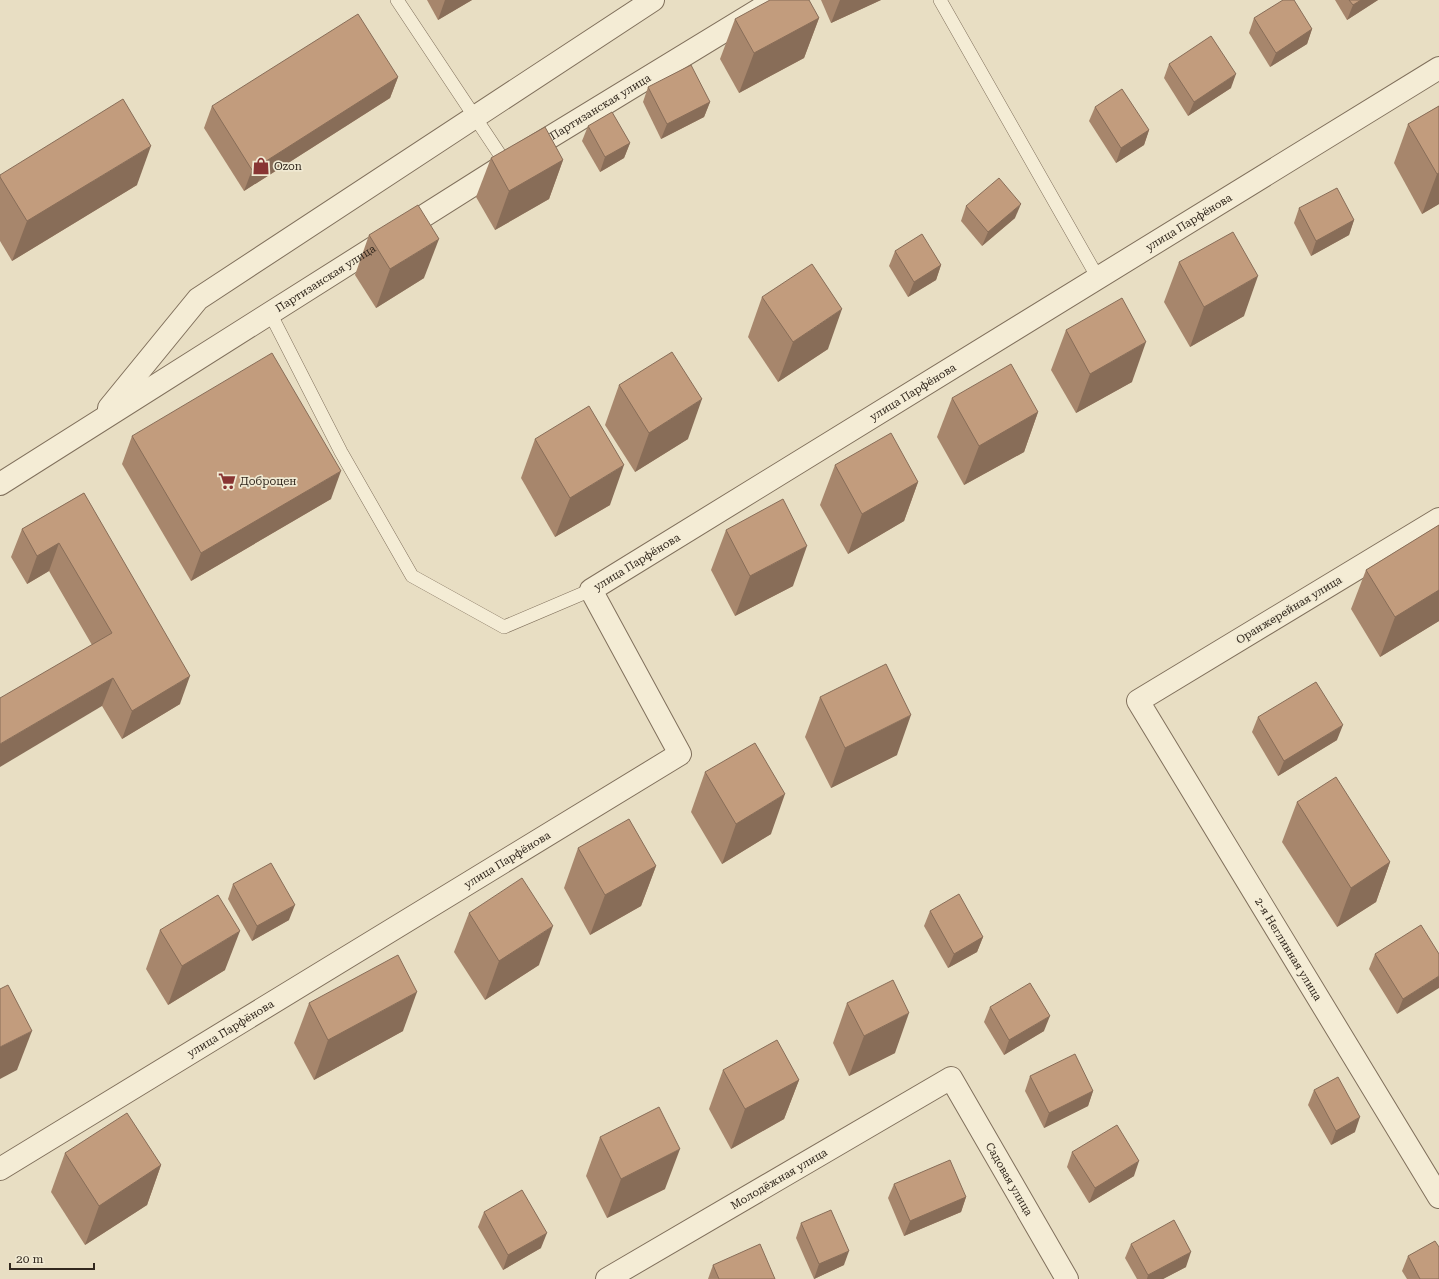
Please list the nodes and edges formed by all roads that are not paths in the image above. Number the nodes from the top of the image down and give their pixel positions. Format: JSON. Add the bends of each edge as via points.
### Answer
{"nodes":[{"id":1,"x":397,"y":0,"type":"edge"},
{"id":2,"x":653,"y":0,"type":"edge"},
{"id":3,"x":775,"y":0,"type":"edge"},
{"id":4,"x":940,"y":0,"type":"edge"},
{"id":5,"x":1439,"y":68,"type":"edge"},
{"id":6,"x":474,"y":118,"type":"junction"},
{"id":7,"x":506,"y":164,"type":"junction"},
{"id":8,"x":1098,"y":278,"type":"junction"},
{"id":9,"x":270,"y":313,"type":"junction"},
{"id":10,"x":96,"y":423,"type":"junction"},
{"id":11,"x":0,"y":484,"type":"edge"},
{"id":12,"x":1439,"y":519,"type":"edge"},
{"id":13,"x":591,"y":590,"type":"junction"},
{"id":14,"x":1138,"y":701,"type":"joint"},
{"id":15,"x":951,"y":1078,"type":"joint"},
{"id":16,"x":0,"y":1169,"type":"edge"},
{"id":17,"x":1439,"y":1197,"type":"edge"},
{"id":18,"x":607,"y":1279,"type":"edge"},
{"id":19,"x":1067,"y":1279,"type":"edge"}],
"edges":[{"from":1,"to":6,"type":"lane"},
{"from":2,"to":6,"type":"street"},
{"from":3,"to":7,"type":"street","name":"Партизанская улица"},
{"from":4,"to":8,"type":"lane"},
{"from":5,"to":8,"type":"street","name":"улица Парфёнова"},
{"from":6,"to":7,"type":"lane"},
{"from":6,"to":10,"type":"street","via":[[198,299]]},
{"from":7,"to":9,"type":"street","name":"Партизанская улица"},
{"from":8,"to":13,"type":"street","name":"улица Парфёнова"},
{"from":9,"to":10,"type":"street","name":"Партизанская улица"},
{"from":9,"to":13,"type":"lane","via":[[341,452],[412,576],[504,627]]},
{"from":10,"to":11,"type":"street","name":"Партизанская улица"},
{"from":12,"to":14,"type":"street","name":"Оранжерейная улица"},
{"from":13,"to":16,"type":"street","name":"улица Парфёнова","via":[[680,754]]},
{"from":14,"to":17,"type":"street","name":"2-я Неглинная улица"},
{"from":15,"to":18,"type":"street","name":"Молодёжная улица"},
{"from":15,"to":19,"type":"street","name":"Садовая улица"}]}
